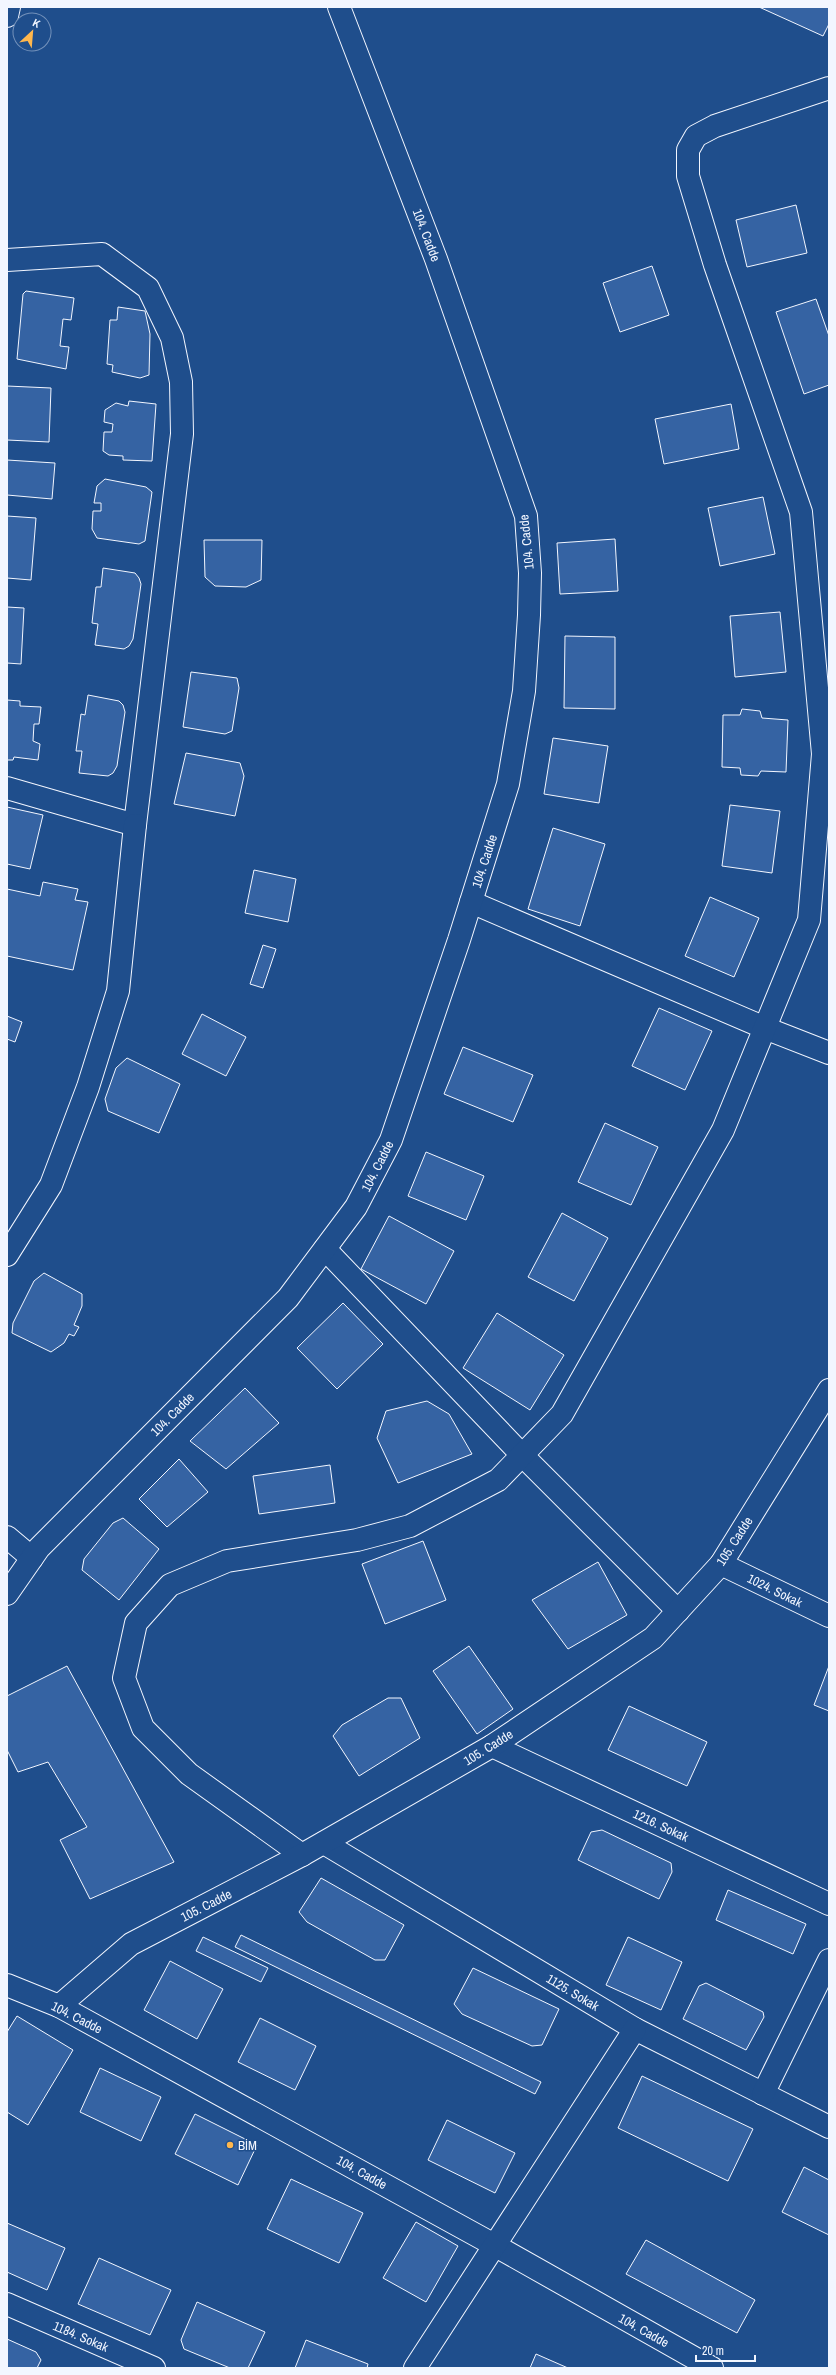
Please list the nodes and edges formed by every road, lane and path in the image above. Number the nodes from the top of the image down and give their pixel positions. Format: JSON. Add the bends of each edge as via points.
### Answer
{"nodes":[{"id":1,"x":9,"y":7,"type":"edge"},
{"id":2,"x":339,"y":7,"type":"edge"},
{"id":3,"x":7,"y":16,"type":"edge"},
{"id":4,"x":829,"y":88,"type":"edge"},
{"id":5,"x":7,"y":260,"type":"edge"},
{"id":6,"x":821,"y":643,"type":"edge"},
{"id":7,"x":7,"y":788,"type":"edge"},
{"id":8,"x":135,"y":825,"type":"junction"},
{"id":9,"x":471,"y":902,"type":"junction"},
{"id":10,"x":765,"y":1028,"type":"junction"},
{"id":11,"x":829,"y":1053,"type":"edge"},
{"id":12,"x":325,"y":1249,"type":"junction"},
{"id":13,"x":7,"y":1255,"type":"edge"},
{"id":14,"x":829,"y":1390,"type":"edge"},
{"id":15,"x":522,"y":1455,"type":"junction"},
{"id":16,"x":7,"y":1537,"type":"edge"},
{"id":17,"x":32,"y":1558,"type":"junction"},
{"id":18,"x":721,"y":1564,"type":"junction"},
{"id":19,"x":7,"y":1594,"type":"edge"},
{"id":20,"x":678,"y":1611,"type":"junction"},
{"id":21,"x":829,"y":1616,"type":"edge"},
{"id":22,"x":492,"y":1746,"type":"junction"},
{"id":23,"x":324,"y":1843,"type":"junction"},
{"id":24,"x":302,"y":1855,"type":"junction"},
{"id":25,"x":829,"y":1904,"type":"edge"},
{"id":26,"x":829,"y":1960,"type":"edge"},
{"id":27,"x":7,"y":1986,"type":"edge"},
{"id":28,"x":59,"y":2006,"type":"junction"},
{"id":29,"x":635,"y":2029,"type":"junction"},
{"id":30,"x":763,"y":2094,"type":"junction"},
{"id":31,"x":829,"y":2127,"type":"edge"},
{"id":32,"x":496,"y":2246,"type":"junction"},
{"id":33,"x":7,"y":2304,"type":"edge"},
{"id":34,"x":154,"y":2368,"type":"edge"},
{"id":35,"x":415,"y":2368,"type":"edge"},
{"id":36,"x":712,"y":2368,"type":"edge"}],
"edges":[{"from":1,"to":3,"type":"street"},
{"from":2,"to":9,"type":"street","name":"104. Cadde","via":[[436,259],[526,516],[530,573],[524,691],[508,784]]},
{"from":4,"to":6,"type":"street","via":[[715,126],[696,136],[688,150],[688,176],[715,265],[801,512]]},
{"from":5,"to":8,"type":"street","via":[[102,254],[148,288],[172,338],[181,382],[182,434]]},
{"from":6,"to":10,"type":"street","via":[[823,754],[808,920]]},
{"from":7,"to":8,"type":"street"},
{"from":8,"to":13,"type":"street","via":[[118,991],[88,1087],[51,1185]]},
{"from":9,"to":10,"type":"street"},
{"from":9,"to":12,"type":"street","name":"104. Cadde","via":[[391,1140],[356,1207]]},
{"from":10,"to":11,"type":"street"},
{"from":10,"to":15,"type":"street","via":[[723,1130],[562,1414]]},
{"from":12,"to":15,"type":"street"},
{"from":12,"to":17,"type":"street","name":"104. Cadde","via":[[288,1298],[39,1548]]},
{"from":14,"to":18,"type":"street","name":"105. Cadde"},
{"from":15,"to":20,"type":"street"},
{"from":15,"to":24,"type":"street","via":[[498,1480],[410,1526],[357,1540],[227,1561],[170,1585],[136,1623],[124,1678],[142,1728],[189,1774]]},
{"from":16,"to":17,"type":"street"},
{"from":17,"to":19,"type":"street","name":"104. Cadde"},
{"from":18,"to":20,"type":"street","name":"105. Cadde"},
{"from":18,"to":21,"type":"street","name":"1024. Sokak"},
{"from":20,"to":22,"type":"street","name":"105. Cadde","via":[[653,1638]]},
{"from":22,"to":23,"type":"street","name":"105. Cadde"},
{"from":22,"to":25,"type":"street","name":"1216. Sokak"},
{"from":23,"to":24,"type":"street","name":"105. Cadde"},
{"from":23,"to":29,"type":"street","name":"1125. Sokak"},
{"from":24,"to":28,"type":"street","name":"105. Cadde","via":[[131,1944]]},
{"from":26,"to":30,"type":"street"},
{"from":27,"to":28,"type":"street","name":"104. Cadde"},
{"from":28,"to":32,"type":"street","name":"104. Cadde"},
{"from":29,"to":30,"type":"street","name":"1125. Sokak"},
{"from":29,"to":32,"type":"street"},
{"from":30,"to":31,"type":"street","name":"1125. Sokak"},
{"from":32,"to":35,"type":"street"},
{"from":32,"to":36,"type":"street","name":"104. Cadde"},
{"from":33,"to":34,"type":"street","name":"1184. Sokak"}]}
